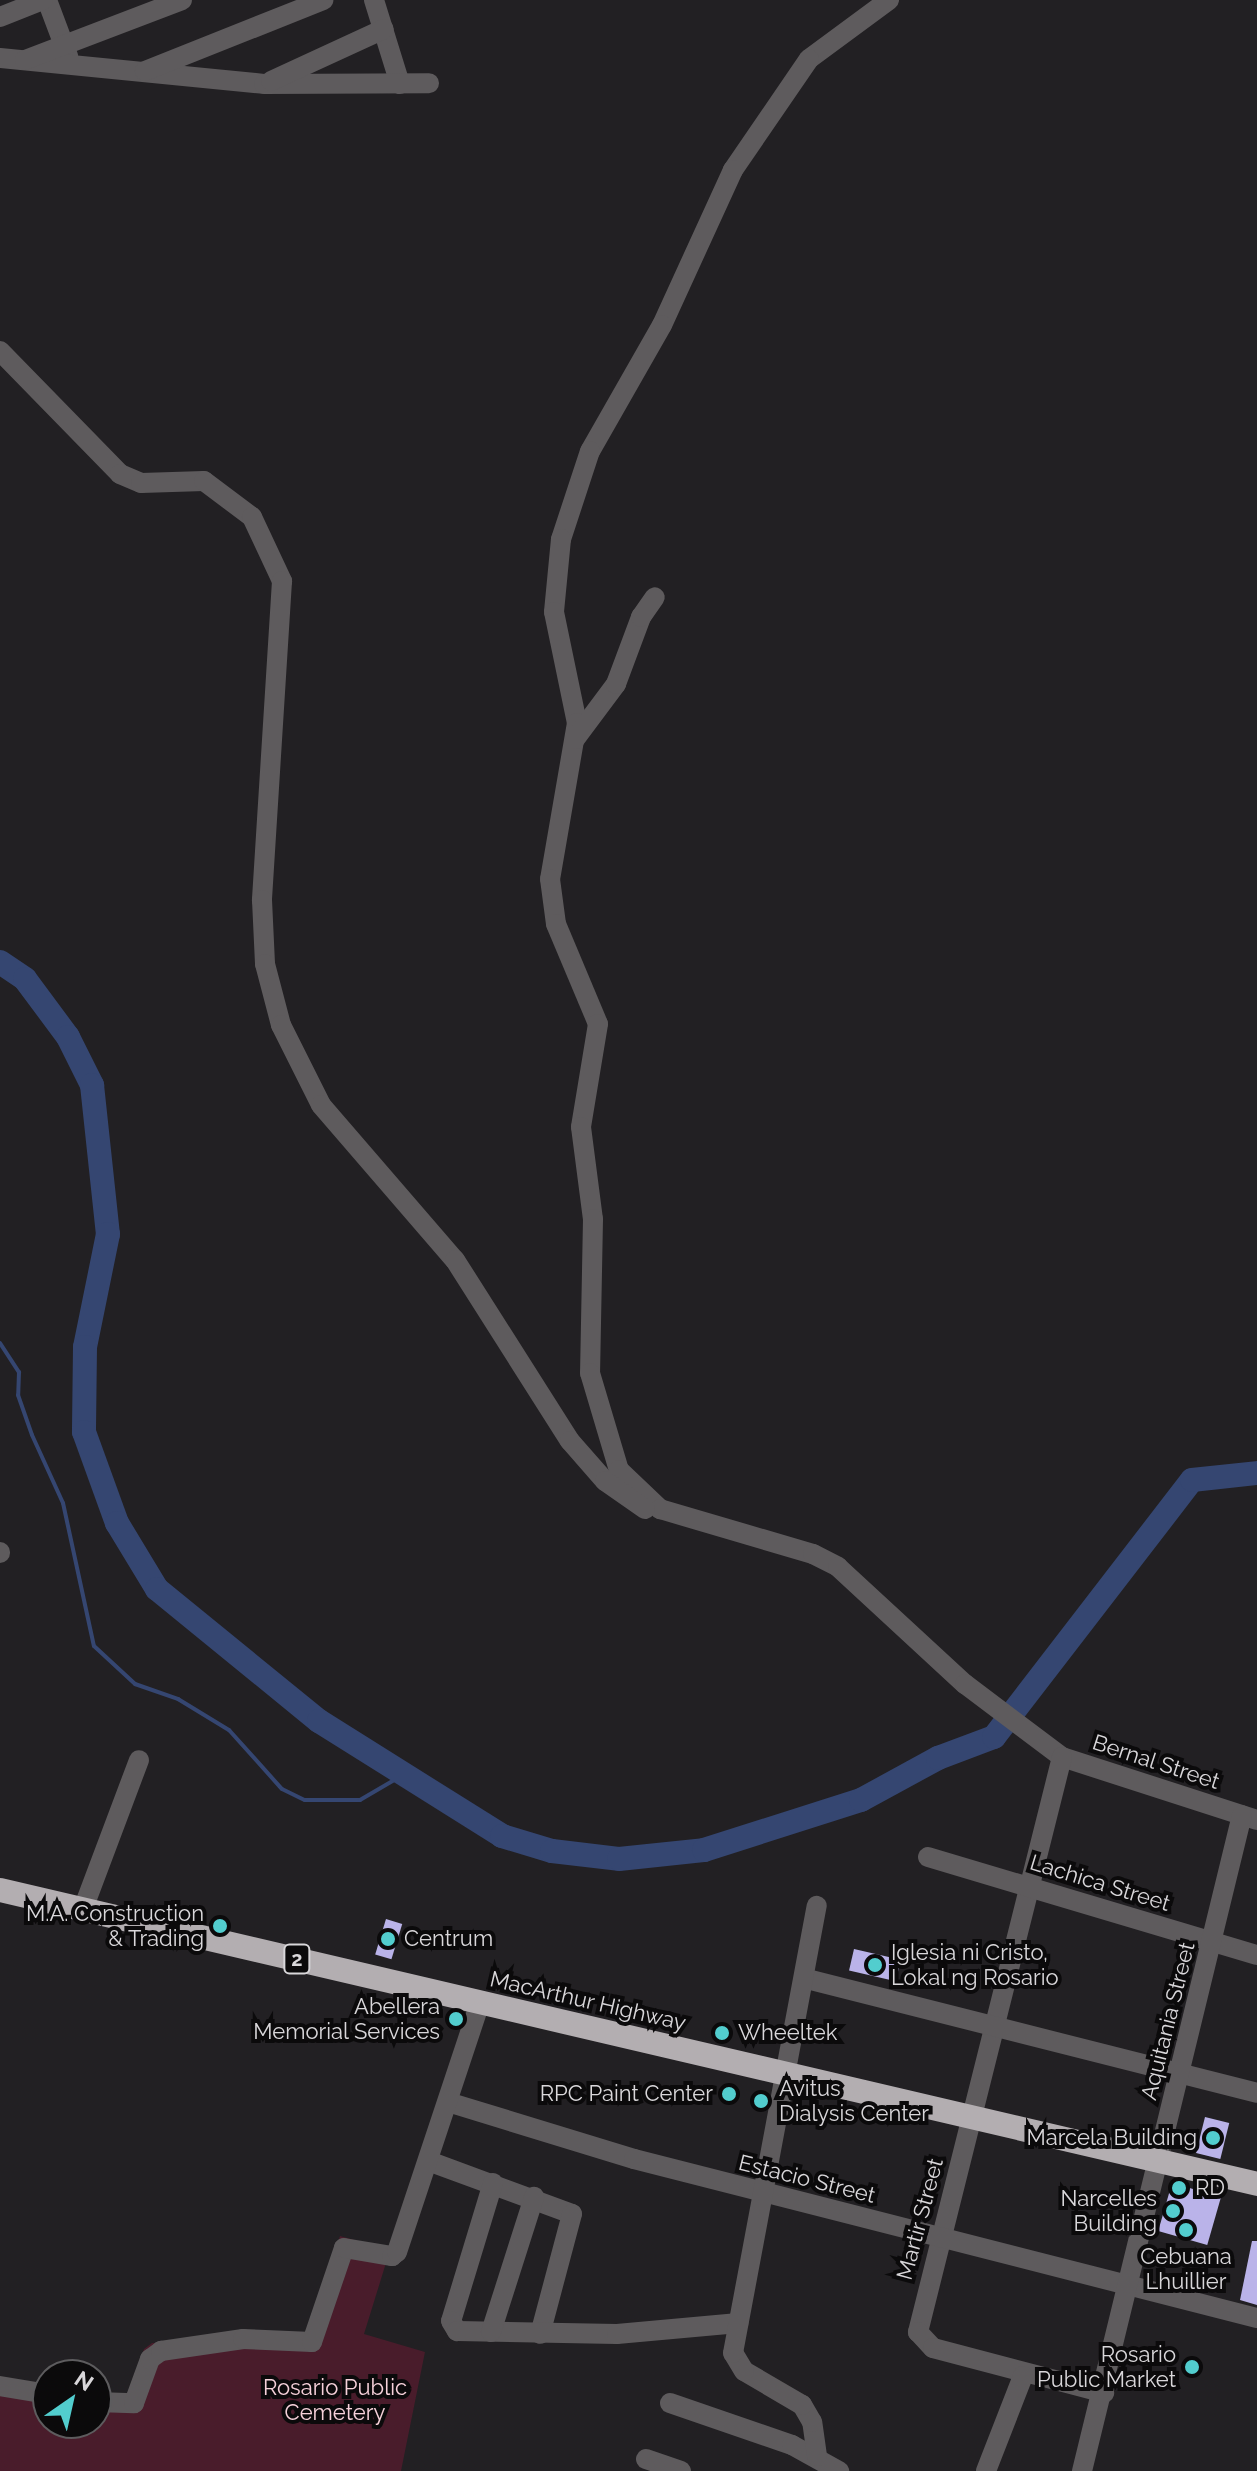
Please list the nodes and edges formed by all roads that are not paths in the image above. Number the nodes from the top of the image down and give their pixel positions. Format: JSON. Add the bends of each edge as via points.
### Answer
{"nodes":[{"id":1,"x":45,"y":0,"type":"edge"},
{"id":2,"x":182,"y":0,"type":"edge"},
{"id":3,"x":323,"y":0,"type":"edge"},
{"id":4,"x":374,"y":0,"type":"edge"},
{"id":5,"x":889,"y":0,"type":"edge"},
{"id":6,"x":0,"y":17,"type":"edge"},
{"id":7,"x":384,"y":29,"type":"junction"},
{"id":8,"x":63,"y":45,"type":"junction"},
{"id":9,"x":0,"y":58,"type":"edge"},
{"id":10,"x":21,"y":61,"type":"junction"},
{"id":11,"x":72,"y":67,"type":"junction"},
{"id":12,"x":141,"y":73,"type":"junction"},
{"id":13,"x":429,"y":83,"type":"dead end"},
{"id":14,"x":264,"y":84,"type":"junction"},
{"id":15,"x":400,"y":84,"type":"junction"},
{"id":16,"x":0,"y":351,"type":"edge"},
{"id":17,"x":655,"y":597,"type":"dead end"},
{"id":18,"x":575,"y":739,"type":"junction"},
{"id":19,"x":660,"y":1509,"type":"junction"},
{"id":20,"x":1062,"y":1757,"type":"junction"},
{"id":21,"x":139,"y":1760,"type":"dead end"},
{"id":22,"x":1249,"y":1817,"type":"edge"},
{"id":23,"x":928,"y":1857,"type":"dead end"},
{"id":24,"x":1028,"y":1886,"type":"junction"},
{"id":25,"x":0,"y":1890,"type":"edge"},
{"id":26,"x":817,"y":1906,"type":"dead end"},
{"id":27,"x":83,"y":1909,"type":"junction"},
{"id":28,"x":1212,"y":1942,"type":"junction"},
{"id":29,"x":1257,"y":1955,"type":"edge"},
{"id":30,"x":807,"y":1979,"type":"junction"},
{"id":31,"x":480,"y":2002,"type":"junction"},
{"id":32,"x":992,"y":2027,"type":"junction"},
{"id":33,"x":1178,"y":2072,"type":"junction"},
{"id":34,"x":785,"y":2074,"type":"junction"},
{"id":35,"x":1257,"y":2093,"type":"edge"},
{"id":36,"x":451,"y":2103,"type":"junction"},
{"id":37,"x":972,"y":2116,"type":"junction"},
{"id":38,"x":1159,"y":2161,"type":"junction"},
{"id":39,"x":431,"y":2162,"type":"junction"},
{"id":40,"x":493,"y":2183,"type":"junction"},
{"id":41,"x":1257,"y":2184,"type":"edge"},
{"id":42,"x":764,"y":2193,"type":"junction"},
{"id":43,"x":534,"y":2197,"type":"junction"},
{"id":44,"x":941,"y":2237,"type":"junction"},
{"id":45,"x":1128,"y":2285,"type":"junction"},
{"id":46,"x":1257,"y":2318,"type":"edge"},
{"id":47,"x":739,"y":2323,"type":"junction"},
{"id":48,"x":491,"y":2332,"type":"junction"},
{"id":49,"x":540,"y":2334,"type":"junction"},
{"id":50,"x":1023,"y":2376,"type":"junction"},
{"id":51,"x":0,"y":2386,"type":"edge"},
{"id":52,"x":32,"y":2391,"type":"edge"},
{"id":53,"x":1104,"y":2393,"type":"junction"},
{"id":54,"x":112,"y":2402,"type":"edge"},
{"id":55,"x":670,"y":2403,"type":"dead end"},
{"id":56,"x":817,"y":2456,"type":"junction"},
{"id":57,"x":646,"y":2459,"type":"dead end"},
{"id":58,"x":681,"y":2471,"type":"edge"},
{"id":59,"x":839,"y":2471,"type":"edge"},
{"id":60,"x":986,"y":2471,"type":"edge"},
{"id":61,"x":1082,"y":2471,"type":"edge"}],
"edges":[{"from":1,"to":6,"type":"street"},
{"from":1,"to":8,"type":"street"},
{"from":2,"to":8,"type":"street"},
{"from":3,"to":12,"type":"street"},
{"from":4,"to":7,"type":"street"},
{"from":5,"to":18,"type":"street","via":[[830,41],[794,76],[733,170],[662,325],[590,451],[561,539],[554,612],[574,695]]},
{"from":7,"to":14,"type":"street"},
{"from":7,"to":15,"type":"street"},
{"from":8,"to":10,"type":"street"},
{"from":8,"to":11,"type":"street"},
{"from":9,"to":10,"type":"street"},
{"from":10,"to":11,"type":"street"},
{"from":11,"to":12,"type":"street"},
{"from":12,"to":14,"type":"street"},
{"from":13,"to":15,"type":"street"},
{"from":14,"to":15,"type":"street"},
{"from":16,"to":19,"type":"street","name":"Bernal Street","via":[[120,474],[141,483],[204,481],[252,517],[282,581],[262,900],[265,964],[281,1025],[321,1105],[455,1260],[586,1461],[626,1499],[642,1509]]},
{"from":17,"to":18,"type":"street","via":[[616,684]]},
{"from":18,"to":19,"type":"street","via":[[550,879],[556,924],[598,1024],[581,1127],[593,1219],[590,1373],[619,1470]]},
{"from":19,"to":20,"type":"street","name":"Bernal Street","via":[[813,1554],[838,1567],[965,1684]]},
{"from":20,"to":22,"type":"street","name":"Bernal Street"},
{"from":20,"to":24,"type":"street","name":"Martir Street"},
{"from":21,"to":27,"type":"street"},
{"from":22,"to":28,"type":"street","name":"Aquitania Street"},
{"from":23,"to":24,"type":"street","name":"Lachica Street"},
{"from":24,"to":28,"type":"street","name":"Lachica Street"},
{"from":24,"to":32,"type":"street","name":"Martir Street"},
{"from":25,"to":27,"type":"highway","name":"MacArthur Highway","number":"2"},
{"from":26,"to":30,"type":"street"},
{"from":27,"to":31,"type":"highway","name":"MacArthur Highway","number":"2"},
{"from":28,"to":29,"type":"street","name":"Lachica Street"},
{"from":28,"to":33,"type":"street","name":"Aquitania Street"},
{"from":30,"to":32,"type":"street"},
{"from":30,"to":34,"type":"street"},
{"from":31,"to":34,"type":"highway","name":"MacArthur Highway","number":"2"},
{"from":31,"to":36,"type":"street"},
{"from":32,"to":33,"type":"street"},
{"from":32,"to":37,"type":"street","name":"Martir Street"},
{"from":33,"to":35,"type":"street"},
{"from":33,"to":38,"type":"street","name":"Aquitania Street"},
{"from":34,"to":37,"type":"highway","name":"MacArthur Highway","number":"2"},
{"from":34,"to":42,"type":"street"},
{"from":36,"to":39,"type":"street"},
{"from":36,"to":42,"type":"street","name":"Estacio Street"},
{"from":37,"to":38,"type":"highway","name":"MacArthur Highway","number":"2"},
{"from":37,"to":44,"type":"street","name":"Martir Street"},
{"from":38,"to":41,"type":"highway","name":"MacArthur Highway","number":"2"},
{"from":38,"to":45,"type":"street","name":"Aquitania Street"},
{"from":39,"to":40,"type":"street"},
{"from":39,"to":54,"type":"street","via":[[396,2254],[344,2248],[308,2346],[243,2339],[161,2351],[150,2359],[134,2403]]},
{"from":40,"to":43,"type":"street"},
{"from":40,"to":48,"type":"street","via":[[451,2321],[462,2332]]},
{"from":42,"to":44,"type":"street","name":"Estacio Street"},
{"from":42,"to":47,"type":"street"},
{"from":43,"to":48,"type":"street"},
{"from":43,"to":49,"type":"street","via":[[565,2208],[573,2218]]},
{"from":44,"to":45,"type":"street","name":"Estacio Street"},
{"from":44,"to":50,"type":"street","name":"Martir Street","via":[[917,2320],[920,2339],[933,2348]]},
{"from":45,"to":46,"type":"street","name":"Estacio Street"},
{"from":45,"to":53,"type":"street","name":"Aquitania Street"},
{"from":47,"to":49,"type":"street","via":[[694,2331]]},
{"from":47,"to":56,"type":"street","via":[[735,2361],[802,2405],[812,2422]]},
{"from":48,"to":49,"type":"street"},
{"from":50,"to":53,"type":"street"},
{"from":50,"to":60,"type":"street"},
{"from":51,"to":52,"type":"street"},
{"from":53,"to":61,"type":"street","name":"Aquitania Street"},
{"from":55,"to":56,"type":"street"},
{"from":56,"to":59,"type":"street"},
{"from":57,"to":58,"type":"street"}]}
